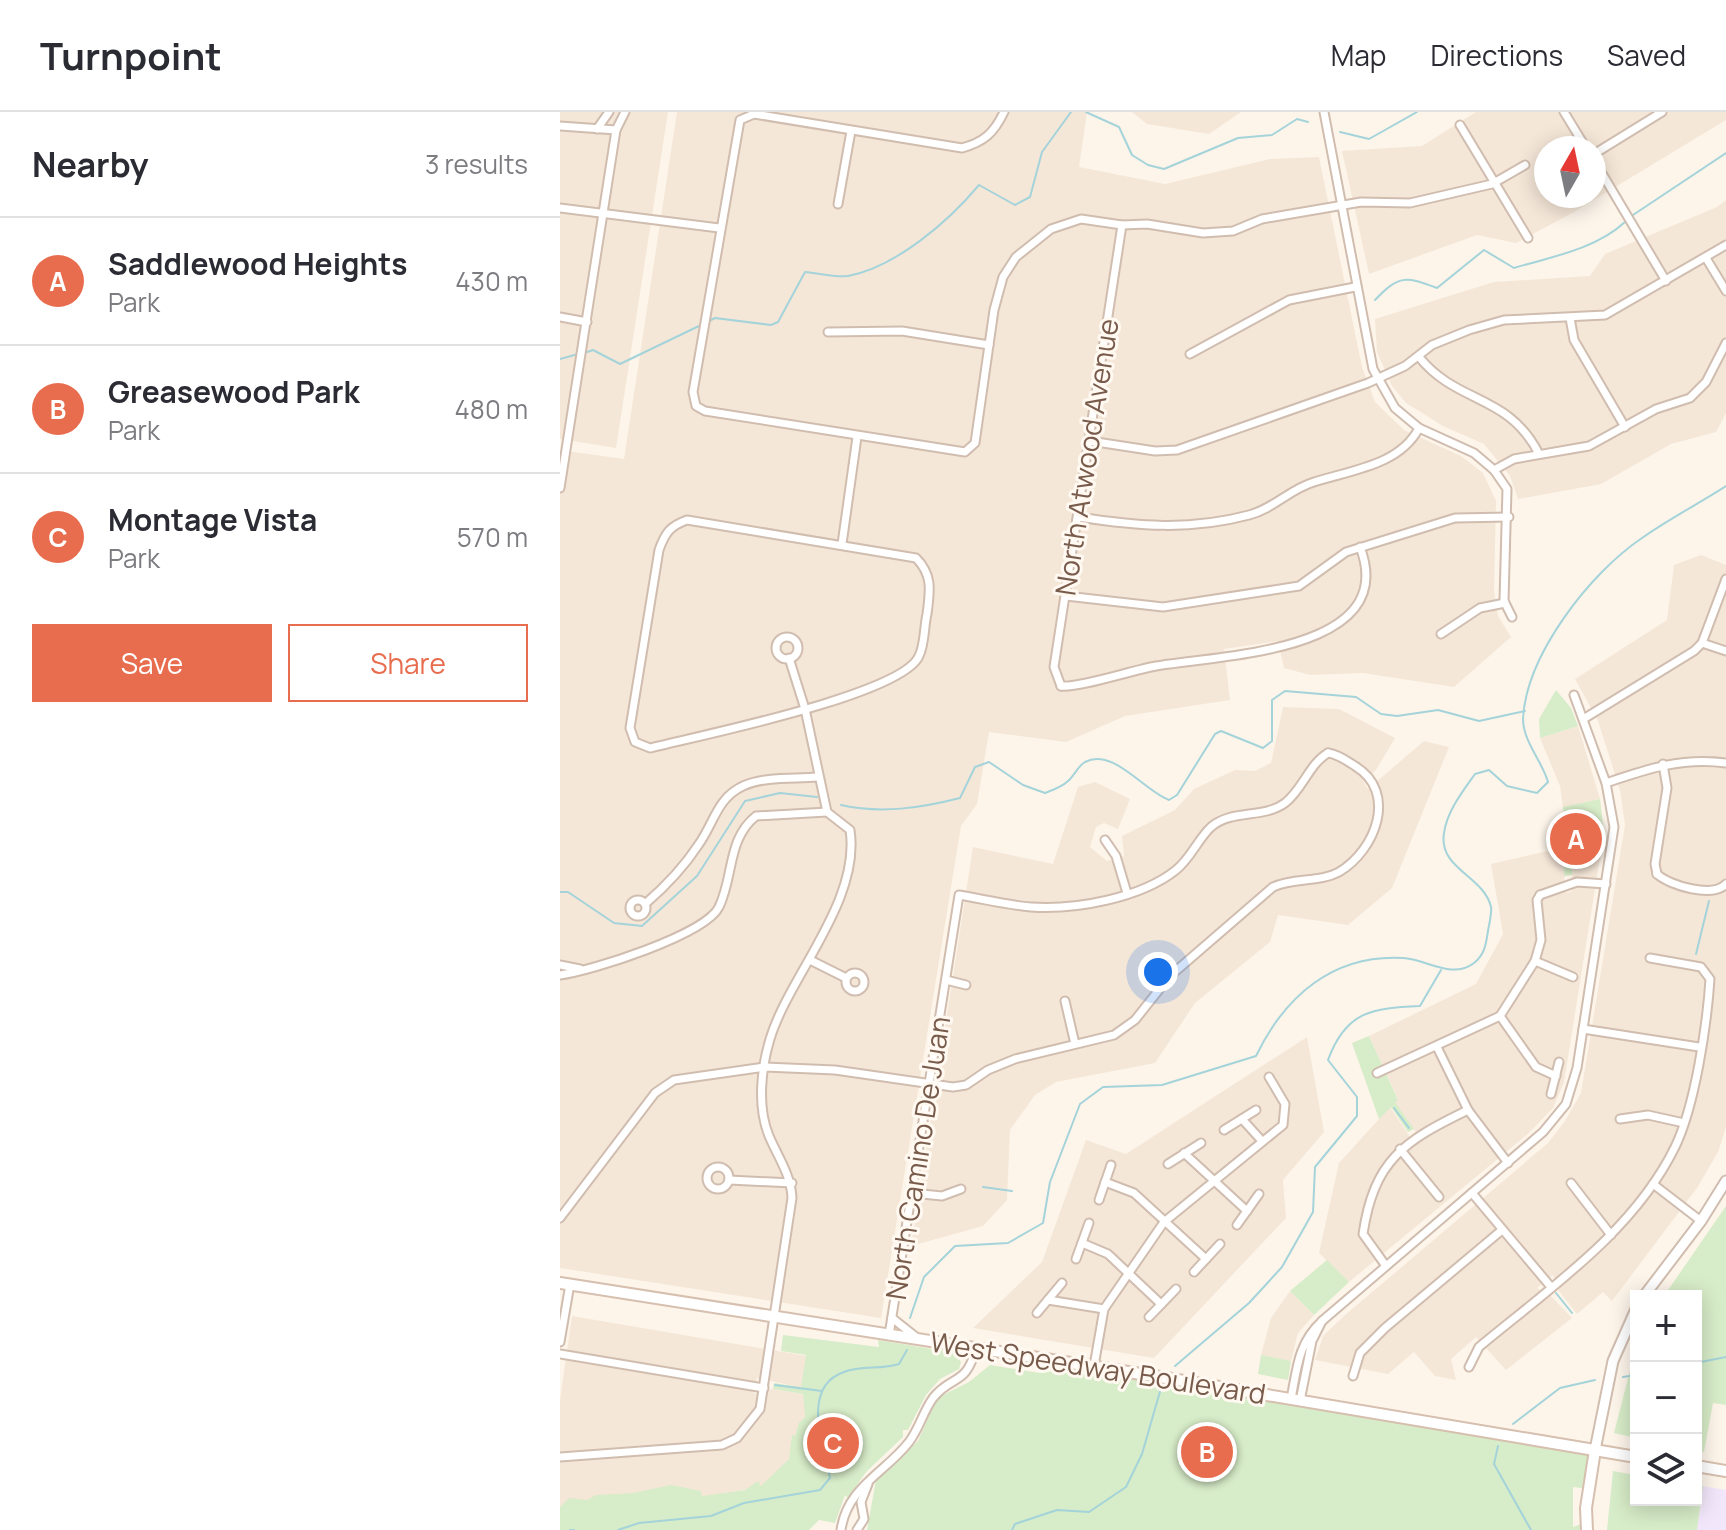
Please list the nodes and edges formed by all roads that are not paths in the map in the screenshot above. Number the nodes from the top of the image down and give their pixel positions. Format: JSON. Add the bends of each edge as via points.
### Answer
{"nodes":[{"id":1,"x":609,"y":112,"type":"edge"},
{"id":2,"x":625,"y":112,"type":"edge"},
{"id":3,"x":1004,"y":112,"type":"edge"},
{"id":4,"x":1324,"y":112,"type":"edge"},
{"id":5,"x":1564,"y":112,"type":"edge"},
{"id":6,"x":1662,"y":112,"type":"edge"},
{"id":7,"x":745,"y":114,"type":"edge"},
{"id":8,"x":1460,"y":125,"type":"dead end"},
{"id":9,"x":560,"y":126,"type":"edge"},
{"id":10,"x":597,"y":129,"type":"junction"},
{"id":11,"x":616,"y":130,"type":"junction"},
{"id":12,"x":851,"y":131,"type":"junction"},
{"id":13,"x":1579,"y":136,"type":"edge"},
{"id":14,"x":1606,"y":147,"type":"edge"},
{"id":15,"x":1525,"y":165,"type":"dead end"},
{"id":16,"x":1606,"y":180,"type":"edge"},
{"id":17,"x":1494,"y":183,"type":"junction"},
{"id":18,"x":838,"y":204,"type":"dead end"},
{"id":19,"x":1339,"y":205,"type":"junction"},
{"id":20,"x":560,"y":208,"type":"edge"},
{"id":21,"x":605,"y":212,"type":"junction"},
{"id":22,"x":1122,"y":225,"type":"junction"},
{"id":23,"x":719,"y":228,"type":"junction"},
{"id":24,"x":1528,"y":238,"type":"dead end"},
{"id":25,"x":1726,"y":245,"type":"edge"},
{"id":26,"x":1706,"y":258,"type":"junction"},
{"id":27,"x":1666,"y":281,"type":"junction"},
{"id":28,"x":1355,"y":287,"type":"junction"},
{"id":29,"x":1726,"y":291,"type":"edge"},
{"id":30,"x":560,"y":317,"type":"edge"},
{"id":31,"x":1570,"y":318,"type":"junction"},
{"id":32,"x":587,"y":322,"type":"junction"},
{"id":33,"x":828,"y":332,"type":"dead end"},
{"id":34,"x":1726,"y":343,"type":"edge"},
{"id":35,"x":989,"y":345,"type":"junction"},
{"id":36,"x":1190,"y":354,"type":"dead end"},
{"id":37,"x":1419,"y":357,"type":"junction"},
{"id":38,"x":1377,"y":378,"type":"junction"},
{"id":39,"x":1625,"y":427,"type":"junction"},
{"id":40,"x":1419,"y":428,"type":"junction"},
{"id":41,"x":857,"y":437,"type":"junction"},
{"id":42,"x":1090,"y":441,"type":"junction"},
{"id":43,"x":1539,"y":454,"type":"junction"},
{"id":44,"x":1494,"y":470,"type":"junction"},
{"id":45,"x":560,"y":488,"type":"edge"},
{"id":46,"x":1078,"y":517,"type":"junction"},
{"id":47,"x":1509,"y":517,"type":"junction"},
{"id":48,"x":842,"y":544,"type":"junction"},
{"id":49,"x":1360,"y":547,"type":"junction"},
{"id":50,"x":1726,"y":579,"type":"edge"},
{"id":51,"x":1066,"y":596,"type":"junction"},
{"id":52,"x":1505,"y":603,"type":"junction"},
{"id":53,"x":1512,"y":617,"type":"dead end"},
{"id":54,"x":1441,"y":634,"type":"dead end"},
{"id":55,"x":1702,"y":643,"type":"junction"},
{"id":56,"x":1726,"y":651,"type":"edge"},
{"id":57,"x":789,"y":658,"type":"dead end"},
{"id":58,"x":1061,"y":686,"type":"junction"},
{"id":59,"x":1574,"y":695,"type":"dead end"},
{"id":60,"x":1058,"y":697,"type":"dead end"},
{"id":61,"x":805,"y":709,"type":"junction"},
{"id":62,"x":1585,"y":718,"type":"junction"},
{"id":63,"x":1726,"y":763,"type":"edge"},
{"id":64,"x":1663,"y":764,"type":"junction"},
{"id":65,"x":817,"y":777,"type":"junction"},
{"id":66,"x":1606,"y":783,"type":"junction"},
{"id":67,"x":827,"y":812,"type":"junction"},
{"id":68,"x":1105,"y":840,"type":"dead end"},
{"id":69,"x":1606,"y":884,"type":"junction"},
{"id":70,"x":1723,"y":888,"type":"edge"},
{"id":71,"x":1127,"y":893,"type":"junction"},
{"id":72,"x":645,"y":904,"type":"dead end"},
{"id":73,"x":1650,"y":958,"type":"dead end"},
{"id":74,"x":810,"y":960,"type":"junction"},
{"id":75,"x":1535,"y":961,"type":"junction"},
{"id":76,"x":560,"y":965,"type":"edge"},
{"id":77,"x":582,"y":969,"type":"junction"},
{"id":78,"x":1157,"y":970,"type":"dead end"},
{"id":79,"x":560,"y":975,"type":"edge"},
{"id":80,"x":1573,"y":977,"type":"dead end"},
{"id":81,"x":846,"y":978,"type":"dead end"},
{"id":82,"x":1169,"y":978,"type":"junction"},
{"id":83,"x":946,"y":980,"type":"junction"},
{"id":84,"x":966,"y":985,"type":"dead end"},
{"id":85,"x":1065,"y":1001,"type":"dead end"},
{"id":86,"x":1500,"y":1016,"type":"junction"},
{"id":87,"x":1583,"y":1029,"type":"junction"},
{"id":88,"x":1075,"y":1044,"type":"junction"},
{"id":89,"x":1437,"y":1047,"type":"junction"},
{"id":90,"x":1699,"y":1047,"type":"junction"},
{"id":91,"x":1559,"y":1062,"type":"dead end"},
{"id":92,"x":765,"y":1067,"type":"junction"},
{"id":93,"x":1377,"y":1073,"type":"dead end"},
{"id":94,"x":1556,"y":1076,"type":"junction"},
{"id":95,"x":1269,"y":1077,"type":"dead end"},
{"id":96,"x":929,"y":1086,"type":"junction"},
{"id":97,"x":1551,"y":1094,"type":"dead end"},
{"id":98,"x":1256,"y":1110,"type":"dead end"},
{"id":99,"x":1468,"y":1110,"type":"junction"},
{"id":100,"x":1242,"y":1119,"type":"junction"},
{"id":101,"x":1620,"y":1119,"type":"dead end"},
{"id":102,"x":1684,"y":1123,"type":"junction"},
{"id":103,"x":1224,"y":1130,"type":"dead end"},
{"id":104,"x":1262,"y":1141,"type":"junction"},
{"id":105,"x":1201,"y":1143,"type":"dead end"},
{"id":106,"x":1400,"y":1149,"type":"junction"},
{"id":107,"x":1184,"y":1153,"type":"junction"},
{"id":108,"x":1508,"y":1163,"type":"junction"},
{"id":109,"x":1168,"y":1164,"type":"dead end"},
{"id":110,"x":1111,"y":1165,"type":"dead end"},
{"id":111,"x":729,"y":1180,"type":"dead end"},
{"id":112,"x":1726,"y":1181,"type":"edge"},
{"id":113,"x":1105,"y":1182,"type":"junction"},
{"id":114,"x":1214,"y":1182,"type":"junction"},
{"id":115,"x":792,"y":1183,"type":"junction"},
{"id":116,"x":1571,"y":1183,"type":"dead end"},
{"id":117,"x":1653,"y":1184,"type":"junction"},
{"id":118,"x":961,"y":1189,"type":"dead end"},
{"id":119,"x":912,"y":1193,"type":"junction"},
{"id":120,"x":1472,"y":1193,"type":"junction"},
{"id":121,"x":1259,"y":1194,"type":"dead end"},
{"id":122,"x":1439,"y":1197,"type":"dead end"},
{"id":123,"x":1099,"y":1200,"type":"dead end"},
{"id":124,"x":1247,"y":1211,"type":"junction"},
{"id":125,"x":560,"y":1218,"type":"edge"},
{"id":126,"x":1701,"y":1221,"type":"junction"},
{"id":127,"x":1164,"y":1222,"type":"junction"},
{"id":128,"x":1089,"y":1223,"type":"dead end"},
{"id":129,"x":1237,"y":1225,"type":"dead end"},
{"id":130,"x":1502,"y":1230,"type":"junction"},
{"id":131,"x":1611,"y":1235,"type":"junction"},
{"id":132,"x":1082,"y":1243,"type":"junction"},
{"id":133,"x":1220,"y":1244,"type":"dead end"},
{"id":134,"x":1076,"y":1259,"type":"dead end"},
{"id":135,"x":1206,"y":1259,"type":"junction"},
{"id":136,"x":1386,"y":1266,"type":"junction"},
{"id":137,"x":1194,"y":1272,"type":"dead end"},
{"id":138,"x":1129,"y":1275,"type":"junction"},
{"id":139,"x":565,"y":1283,"type":"edge"},
{"id":140,"x":1062,"y":1283,"type":"dead end"},
{"id":141,"x":1551,"y":1287,"type":"junction"},
{"id":142,"x":1176,"y":1289,"type":"dead end"},
{"id":143,"x":1649,"y":1290,"type":"edge"},
{"id":144,"x":1048,"y":1300,"type":"junction"},
{"id":145,"x":1161,"y":1304,"type":"junction"},
{"id":146,"x":1104,"y":1309,"type":"junction"},
{"id":147,"x":1037,"y":1313,"type":"dead end"},
{"id":148,"x":776,"y":1317,"type":"junction"},
{"id":149,"x":1149,"y":1317,"type":"dead end"},
{"id":150,"x":892,"y":1318,"type":"junction"},
{"id":151,"x":1630,"y":1323,"type":"edge"},
{"id":152,"x":889,"y":1335,"type":"junction"},
{"id":153,"x":921,"y":1340,"type":"junction"},
{"id":154,"x":560,"y":1342,"type":"edge"},
{"id":155,"x":976,"y":1348,"type":"junction"},
{"id":156,"x":560,"y":1354,"type":"edge"},
{"id":157,"x":1094,"y":1366,"type":"junction"},
{"id":158,"x":1469,"y":1367,"type":"dead end"},
{"id":159,"x":1353,"y":1376,"type":"dead end"},
{"id":160,"x":764,"y":1388,"type":"junction"},
{"id":161,"x":1296,"y":1400,"type":"junction"},
{"id":162,"x":1595,"y":1450,"type":"junction"},
{"id":163,"x":1630,"y":1456,"type":"edge"},
{"id":164,"x":560,"y":1457,"type":"edge"},
{"id":165,"x":1702,"y":1467,"type":"edge"},
{"id":166,"x":1726,"y":1471,"type":"edge"},
{"id":167,"x":872,"y":1476,"type":"junction"},
{"id":168,"x":842,"y":1519,"type":"junction"},
{"id":169,"x":841,"y":1530,"type":"edge"},
{"id":170,"x":858,"y":1530,"type":"edge"},
{"id":171,"x":1587,"y":1530,"type":"edge"}],
"edges":[{"from":1,"to":10,"type":"street"},
{"from":2,"to":11,"type":"street"},
{"from":3,"to":12,"type":"street","via":[[996,130],[981,143],[962,148]]},
{"from":4,"to":19,"type":"street"},
{"from":5,"to":13,"type":"street"},
{"from":6,"to":14,"type":"street"},
{"from":7,"to":12,"type":"street"},
{"from":7,"to":23,"type":"street","via":[[737,127]]},
{"from":8,"to":17,"type":"street"},
{"from":9,"to":10,"type":"street"},
{"from":10,"to":11,"type":"street"},
{"from":11,"to":21,"type":"street"},
{"from":12,"to":18,"type":"street"},
{"from":15,"to":17,"type":"street"},
{"from":16,"to":27,"type":"street"},
{"from":17,"to":19,"type":"street","via":[[1410,203]]},
{"from":17,"to":24,"type":"street"},
{"from":19,"to":22,"type":"street","via":[[1262,219],[1233,231]]},
{"from":19,"to":28,"type":"street"},
{"from":20,"to":21,"type":"street"},
{"from":21,"to":23,"type":"street"},
{"from":21,"to":32,"type":"street"},
{"from":22,"to":35,"type":"street","via":[[1081,219],[1051,229],[1016,257],[1003,277]]},
{"from":22,"to":42,"type":"street","name":"North Atwood Avenue"},
{"from":23,"to":41,"type":"street","via":[[694,406]]},
{"from":25,"to":26,"type":"street"},
{"from":26,"to":27,"type":"street"},
{"from":26,"to":29,"type":"street"},
{"from":27,"to":31,"type":"street","via":[[1605,315]]},
{"from":28,"to":36,"type":"street","via":[[1289,300]]},
{"from":28,"to":38,"type":"street"},
{"from":30,"to":32,"type":"street"},
{"from":31,"to":37,"type":"street","via":[[1504,320],[1432,345]]},
{"from":31,"to":39,"type":"street","via":[[1574,340]]},
{"from":32,"to":45,"type":"street"},
{"from":33,"to":35,"type":"street","via":[[902,331]]},
{"from":34,"to":39,"type":"street","via":[[1696,393]]},
{"from":35,"to":41,"type":"street","via":[[971,451]]},
{"from":37,"to":38,"type":"street"},
{"from":37,"to":43,"type":"street","via":[[1446,385],[1507,412]]},
{"from":38,"to":40,"type":"street","via":[[1395,408]]},
{"from":38,"to":42,"type":"street","via":[[1177,450]]},
{"from":39,"to":43,"type":"street","via":[[1589,446]]},
{"from":40,"to":44,"type":"street","via":[[1474,453]]},
{"from":40,"to":46,"type":"street","via":[[1395,456],[1307,484],[1249,515],[1164,528]]},
{"from":41,"to":48,"type":"street"},
{"from":42,"to":46,"type":"street","name":"North Atwood Avenue"},
{"from":43,"to":44,"type":"street"},
{"from":44,"to":47,"type":"street","via":[[1507,489]]},
{"from":46,"to":51,"type":"street","name":"North Atwood Avenue"},
{"from":47,"to":49,"type":"street","via":[[1455,518]]},
{"from":47,"to":52,"type":"street"},
{"from":48,"to":61,"type":"street","via":[[916,558],[927,569],[931,587],[919,656],[878,686]]},
{"from":48,"to":61,"type":"street","via":[[687,520],[673,524],[659,550],[630,728],[635,742],[650,748]]},
{"from":49,"to":51,"type":"street","via":[[1337,556],[1308,582],[1248,594],[1163,607]]},
{"from":49,"to":58,"type":"street","via":[[1367,570],[1365,590],[1345,618],[1321,633],[1262,652],[1161,665]]},
{"from":50,"to":55,"type":"street"},
{"from":51,"to":58,"type":"street","name":"North Atwood Avenue","via":[[1054,667]]},
{"from":52,"to":53,"type":"street"},
{"from":52,"to":54,"type":"street","via":[[1480,608]]},
{"from":55,"to":56,"type":"street"},
{"from":55,"to":62,"type":"street"},
{"from":57,"to":61,"type":"street"},
{"from":58,"to":60,"type":"street"},
{"from":59,"to":62,"type":"street"},
{"from":61,"to":65,"type":"street"},
{"from":62,"to":66,"type":"street"},
{"from":63,"to":64,"type":"street"},
{"from":64,"to":66,"type":"street"},
{"from":64,"to":70,"type":"street","via":[[1667,788],[1655,875]]},
{"from":65,"to":67,"type":"street"},
{"from":65,"to":72,"type":"street","via":[[764,780],[725,799],[702,841]]},
{"from":66,"to":69,"type":"street","via":[[1614,827]]},
{"from":67,"to":74,"type":"street","via":[[850,830],[853,849],[830,921]]},
{"from":67,"to":77,"type":"street","via":[[756,816],[738,837],[718,909],[697,926],[624,959]]},
{"from":68,"to":71,"type":"street","via":[[1116,856]]},
{"from":69,"to":75,"type":"street","via":[[1577,882],[1537,893],[1541,940]]},
{"from":69,"to":87,"type":"street"},
{"from":71,"to":82,"type":"street","via":[[1156,884],[1179,868],[1211,827],[1232,816],[1281,806],[1301,790],[1327,750],[1374,782],[1380,812],[1352,860],[1337,873],[1273,887]]},
{"from":71,"to":83,"type":"street","name":"North Camino De Juan","via":[[1059,907],[959,895]]},
{"from":73,"to":90,"type":"street","via":[[1709,970]]},
{"from":74,"to":81,"type":"street"},
{"from":74,"to":92,"type":"street","via":[[770,1038]]},
{"from":75,"to":80,"type":"street"},
{"from":75,"to":86,"type":"street"},
{"from":76,"to":77,"type":"street"},
{"from":77,"to":79,"type":"street"},
{"from":78,"to":82,"type":"street"},
{"from":82,"to":88,"type":"street","via":[[1135,1020],[1114,1035]]},
{"from":83,"to":84,"type":"street","name":"North Camino De Juan"},
{"from":83,"to":96,"type":"street","name":"North Camino De Juan"},
{"from":85,"to":88,"type":"street"},
{"from":86,"to":89,"type":"street"},
{"from":86,"to":94,"type":"street","via":[[1536,1067]]},
{"from":87,"to":90,"type":"street"},
{"from":87,"to":108,"type":"street","via":[[1566,1104]]},
{"from":88,"to":96,"type":"street","via":[[1003,1063],[966,1085]]},
{"from":89,"to":93,"type":"street"},
{"from":89,"to":99,"type":"street"},
{"from":90,"to":102,"type":"street"},
{"from":91,"to":94,"type":"street"},
{"from":92,"to":96,"type":"street","via":[[835,1070]]},
{"from":92,"to":115,"type":"street","via":[[762,1113]]},
{"from":92,"to":125,"type":"street","via":[[663,1086]]},
{"from":94,"to":97,"type":"street"},
{"from":95,"to":104,"type":"street","via":[[1286,1111],[1283,1125]]},
{"from":96,"to":119,"type":"street","name":"North Camino De Juan"},
{"from":98,"to":100,"type":"street"},
{"from":99,"to":106,"type":"street"},
{"from":99,"to":108,"type":"street"},
{"from":100,"to":103,"type":"street"},
{"from":100,"to":104,"type":"street"},
{"from":101,"to":102,"type":"street","via":[[1648,1115]]},
{"from":102,"to":117,"type":"street"},
{"from":104,"to":114,"type":"street"},
{"from":105,"to":107,"type":"street"},
{"from":106,"to":122,"type":"street"},
{"from":106,"to":136,"type":"street","via":[[1384,1167],[1368,1203],[1362,1235]]},
{"from":107,"to":109,"type":"street"},
{"from":107,"to":114,"type":"street"},
{"from":108,"to":120,"type":"street"},
{"from":110,"to":113,"type":"street"},
{"from":111,"to":115,"type":"street"},
{"from":112,"to":126,"type":"street"},
{"from":113,"to":123,"type":"street"},
{"from":113,"to":127,"type":"street","via":[[1134,1193]]},
{"from":114,"to":124,"type":"street"},
{"from":114,"to":127,"type":"street"},
{"from":115,"to":148,"type":"street"},
{"from":116,"to":131,"type":"street"},
{"from":117,"to":126,"type":"street"},
{"from":117,"to":131,"type":"street"},
{"from":118,"to":119,"type":"street","via":[[942,1196]]},
{"from":119,"to":150,"type":"street","name":"North Camino De Juan"},
{"from":120,"to":130,"type":"street"},
{"from":120,"to":136,"type":"street"},
{"from":121,"to":124,"type":"street"},
{"from":124,"to":129,"type":"street"},
{"from":126,"to":143,"type":"street"},
{"from":127,"to":135,"type":"street"},
{"from":127,"to":138,"type":"street"},
{"from":128,"to":132,"type":"street"},
{"from":130,"to":141,"type":"street"},
{"from":130,"to":159,"type":"street","via":[[1376,1336],[1360,1353]]},
{"from":131,"to":141,"type":"street"},
{"from":132,"to":134,"type":"street"},
{"from":132,"to":138,"type":"street","via":[[1108,1254]]},
{"from":133,"to":135,"type":"street"},
{"from":135,"to":137,"type":"street"},
{"from":136,"to":161,"type":"street","via":[[1322,1321]]},
{"from":138,"to":145,"type":"street"},
{"from":138,"to":146,"type":"street"},
{"from":139,"to":148,"type":"main road","name":"West Speedway Boulevard"},
{"from":139,"to":154,"type":"street"},
{"from":140,"to":144,"type":"street"},
{"from":141,"to":158,"type":"street","via":[[1479,1347]]},
{"from":142,"to":145,"type":"street"},
{"from":144,"to":146,"type":"street"},
{"from":144,"to":147,"type":"street"},
{"from":145,"to":149,"type":"street"},
{"from":146,"to":157,"type":"street"},
{"from":148,"to":152,"type":"main road","name":"West Speedway Boulevard"},
{"from":148,"to":160,"type":"street"},
{"from":150,"to":152,"type":"street","name":"North Camino De Juan"},
{"from":150,"to":153,"type":"street"},
{"from":151,"to":162,"type":"street","via":[[1613,1361]]},
{"from":152,"to":153,"type":"main road","name":"West Speedway Boulevard"},
{"from":153,"to":155,"type":"main road","name":"West Speedway Boulevard"},
{"from":155,"to":157,"type":"main road","name":"West Speedway Boulevard"},
{"from":155,"to":167,"type":"street","via":[[966,1374],[935,1395],[908,1444]]},
{"from":156,"to":160,"type":"street"},
{"from":157,"to":161,"type":"main road","name":"West Speedway Boulevard"},
{"from":160,"to":164,"type":"street","via":[[752,1422],[722,1445]]},
{"from":161,"to":162,"type":"main road","name":"West Speedway Boulevard"},
{"from":162,"to":163,"type":"main road","name":"West Speedway Boulevard"},
{"from":162,"to":171,"type":"main road"},
{"from":165,"to":166,"type":"main road"},
{"from":167,"to":168,"type":"street"},
{"from":167,"to":170,"type":"street","via":[[862,1495],[864,1519]]},
{"from":168,"to":169,"type":"street"},
{"from":168,"to":170,"type":"street"}]}
